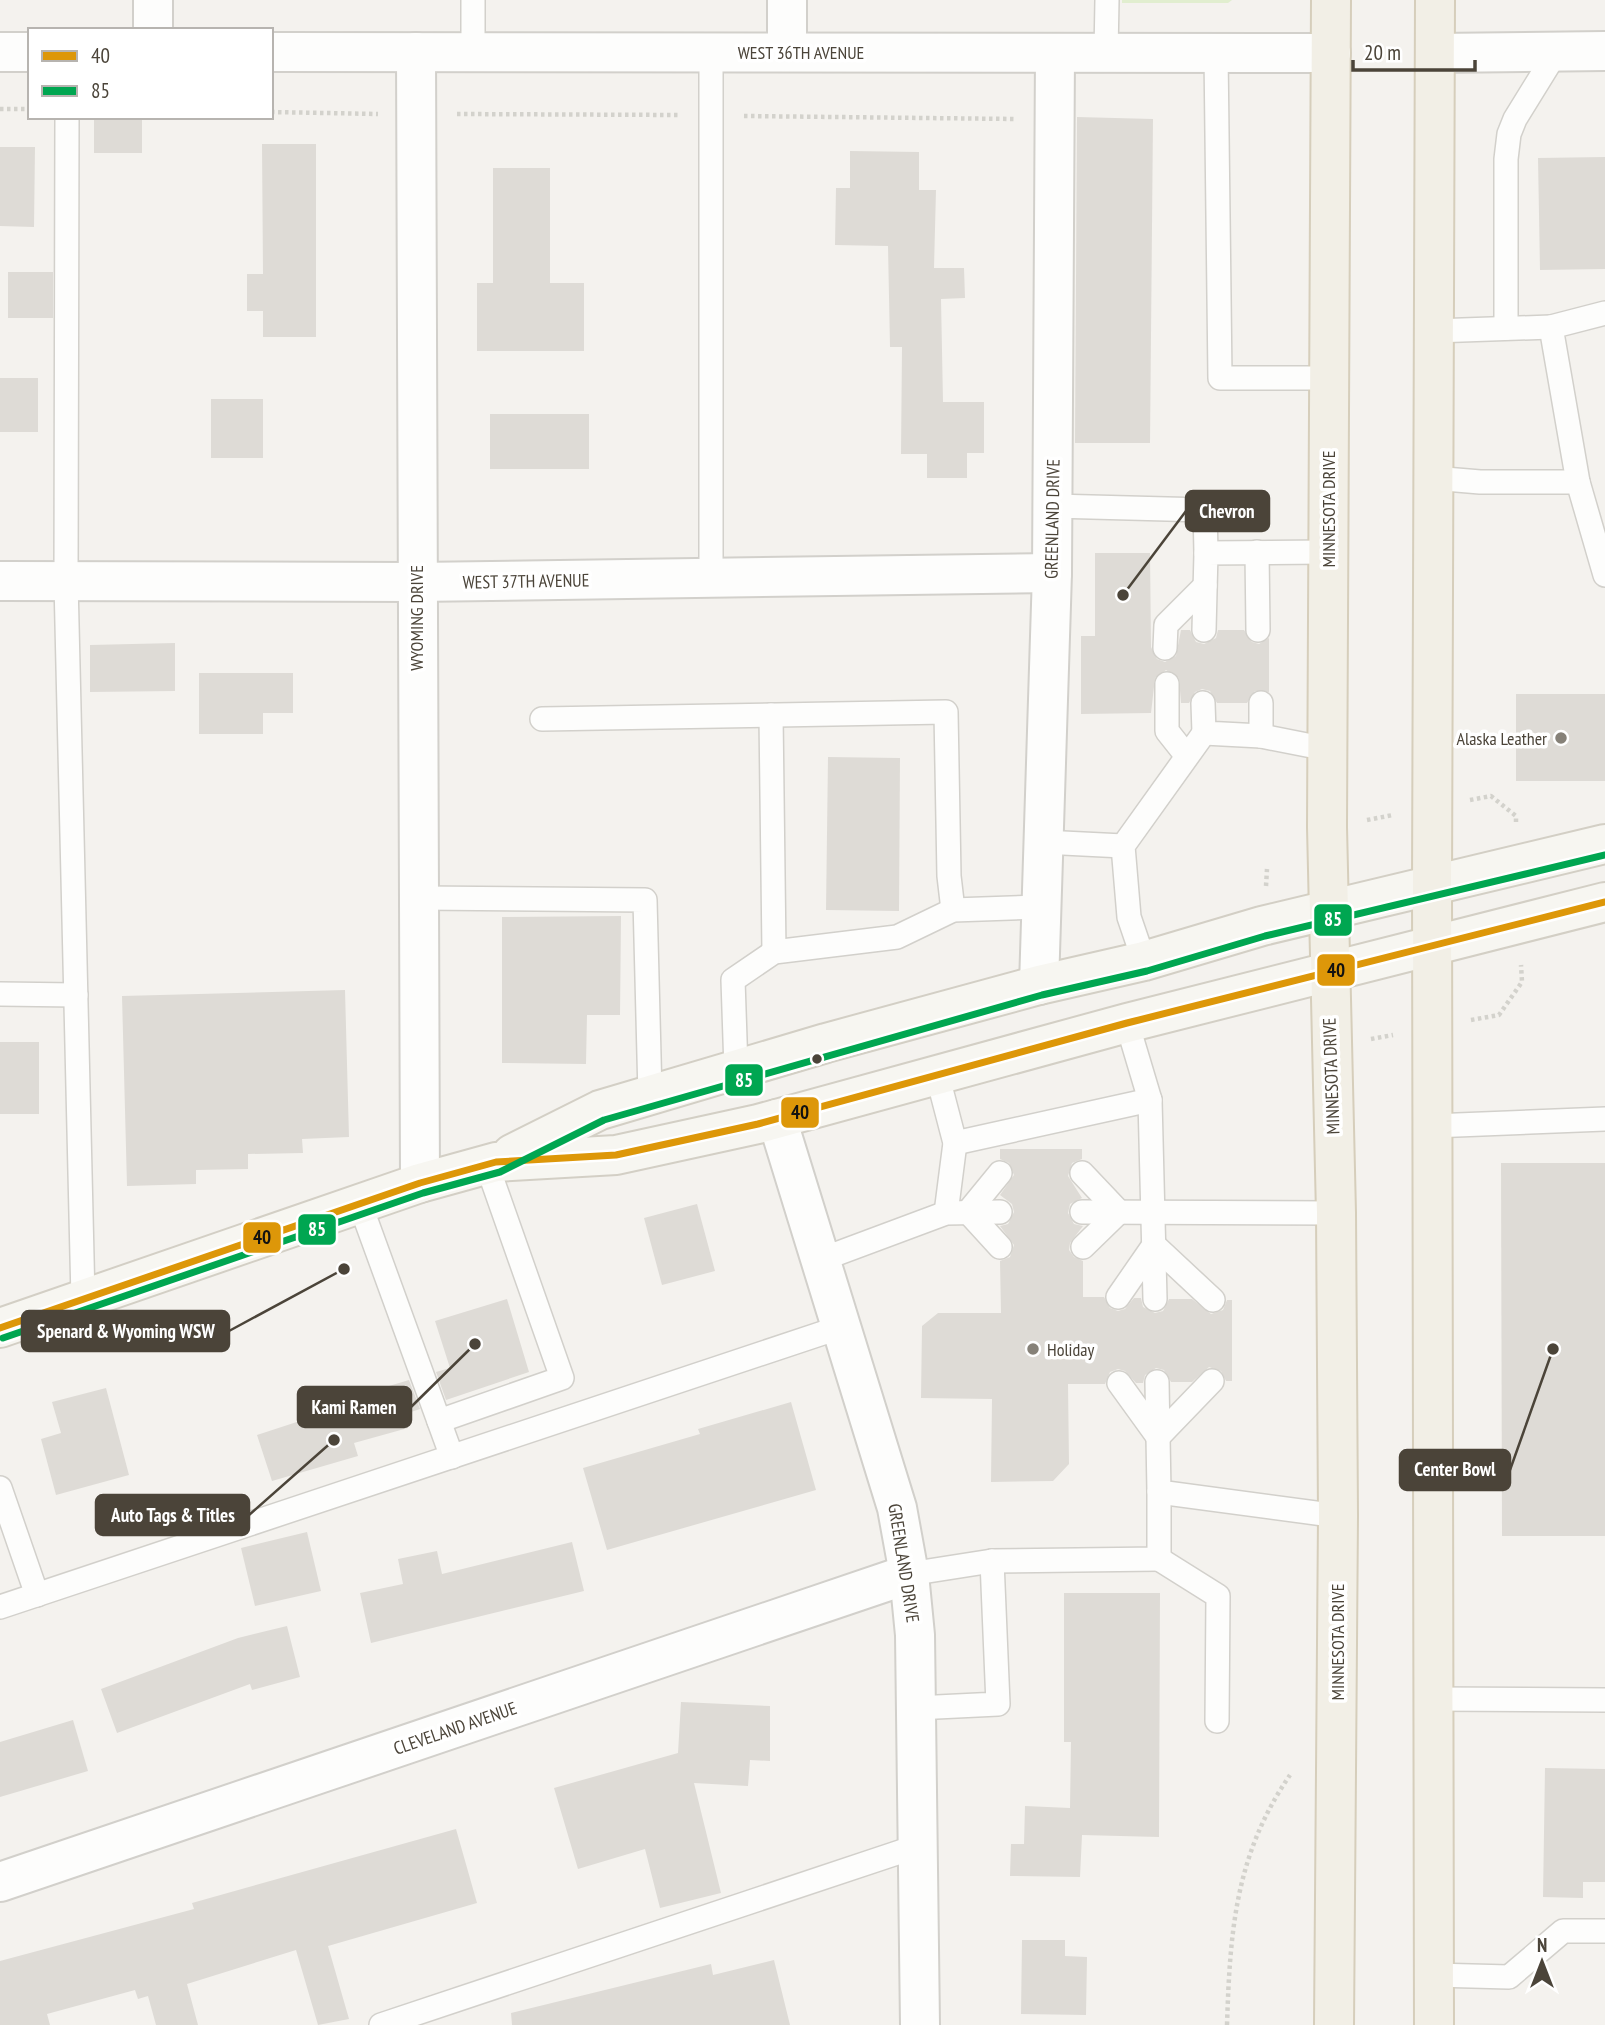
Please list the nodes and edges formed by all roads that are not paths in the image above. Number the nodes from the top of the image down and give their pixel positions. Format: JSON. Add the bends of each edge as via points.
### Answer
{"nodes":[{"id":1,"x":153,"y":0,"type":"edge"},
{"id":2,"x":473,"y":0,"type":"edge"},
{"id":3,"x":787,"y":0,"type":"edge"},
{"id":4,"x":1107,"y":0,"type":"edge"},
{"id":5,"x":1331,"y":0,"type":"edge"},
{"id":6,"x":1435,"y":0,"type":"edge"},
{"id":7,"x":153,"y":28,"type":"edge"},
{"id":8,"x":1557,"y":51,"type":"junction"},
{"id":9,"x":1605,"y":51,"type":"edge"},
{"id":10,"x":0,"y":52,"type":"edge"},
{"id":11,"x":28,"y":52,"type":"edge"},
{"id":12,"x":273,"y":52,"type":"edge"},
{"id":13,"x":416,"y":52,"type":"junction"},
{"id":14,"x":473,"y":52,"type":"junction"},
{"id":15,"x":711,"y":52,"type":"junction"},
{"id":16,"x":787,"y":52,"type":"junction"},
{"id":17,"x":1055,"y":53,"type":"junction"},
{"id":18,"x":1106,"y":53,"type":"junction"},
{"id":19,"x":1216,"y":53,"type":"junction"},
{"id":20,"x":1331,"y":53,"type":"junction"},
{"id":21,"x":1435,"y":53,"type":"junction"},
{"id":22,"x":67,"y":119,"type":"edge"},
{"id":23,"x":1605,"y":313,"type":"edge"},
{"id":24,"x":1551,"y":327,"type":"junction"},
{"id":25,"x":1506,"y":328,"type":"junction"},
{"id":26,"x":1434,"y":331,"type":"junction"},
{"id":27,"x":1329,"y":378,"type":"junction"},
{"id":28,"x":1433,"y":478,"type":"junction"},
{"id":29,"x":1578,"y":482,"type":"junction"},
{"id":30,"x":1053,"y":506,"type":"junction"},
{"id":31,"x":1257,"y":552,"type":"junction"},
{"id":32,"x":1328,"y":552,"type":"junction"},
{"id":33,"x":1206,"y":553,"type":"junction"},
{"id":34,"x":1052,"y":573,"type":"junction"},
{"id":35,"x":1605,"y":575,"type":"edge"},
{"id":36,"x":711,"y":578,"type":"junction"},
{"id":37,"x":0,"y":581,"type":"edge"},
{"id":38,"x":66,"y":582,"type":"junction"},
{"id":39,"x":416,"y":582,"type":"junction"},
{"id":40,"x":1205,"y":586,"type":"junction"},
{"id":41,"x":1204,"y":630,"type":"dead end"},
{"id":42,"x":1258,"y":630,"type":"dead end"},
{"id":43,"x":1165,"y":648,"type":"dead end"},
{"id":44,"x":1167,"y":684,"type":"dead end"},
{"id":45,"x":1203,"y":703,"type":"dead end"},
{"id":46,"x":1261,"y":703,"type":"dead end"},
{"id":47,"x":771,"y":715,"type":"junction"},
{"id":48,"x":542,"y":719,"type":"dead end"},
{"id":49,"x":1204,"y":733,"type":"junction"},
{"id":50,"x":1261,"y":736,"type":"junction"},
{"id":51,"x":1327,"y":748,"type":"junction"},
{"id":52,"x":1185,"y":755,"type":"junction"},
{"id":53,"x":1043,"y":842,"type":"junction"},
{"id":54,"x":1605,"y":844,"type":"edge"},
{"id":55,"x":1123,"y":846,"type":"junction"},
{"id":56,"x":1432,"y":886,"type":"junction"},
{"id":57,"x":418,"y":898,"type":"junction"},
{"id":58,"x":1605,"y":902,"type":"edge"},
{"id":59,"x":1041,"y":906,"type":"junction"},
{"id":60,"x":953,"y":910,"type":"junction"},
{"id":61,"x":1328,"y":911,"type":"junction"},
{"id":62,"x":1432,"y":946,"type":"junction"},
{"id":63,"x":774,"y":952,"type":"junction"},
{"id":64,"x":1144,"y":961,"type":"junction"},
{"id":65,"x":1329,"y":972,"type":"junction"},
{"id":66,"x":1039,"y":985,"type":"junction"},
{"id":67,"x":0,"y":994,"type":"edge"},
{"id":68,"x":75,"y":995,"type":"junction"},
{"id":69,"x":1127,"y":1023,"type":"junction"},
{"id":70,"x":736,"y":1069,"type":"junction"},
{"id":71,"x":937,"y":1074,"type":"junction"},
{"id":72,"x":649,"y":1095,"type":"junction"},
{"id":73,"x":1150,"y":1100,"type":"junction"},
{"id":74,"x":777,"y":1119,"type":"junction"},
{"id":75,"x":1605,"y":1119,"type":"edge"},
{"id":76,"x":1432,"y":1126,"type":"junction"},
{"id":77,"x":955,"y":1143,"type":"junction"},
{"id":78,"x":491,"y":1163,"type":"junction"},
{"id":79,"x":1000,"y":1173,"type":"dead end"},
{"id":80,"x":1083,"y":1173,"type":"dead end"},
{"id":81,"x":420,"y":1183,"type":"junction"},
{"id":82,"x":359,"y":1204,"type":"junction"},
{"id":83,"x":1154,"y":1211,"type":"junction"},
{"id":84,"x":1000,"y":1212,"type":"dead end"},
{"id":85,"x":1083,"y":1212,"type":"dead end"},
{"id":86,"x":1119,"y":1212,"type":"junction"},
{"id":87,"x":957,"y":1213,"type":"junction"},
{"id":88,"x":1336,"y":1213,"type":"junction"},
{"id":89,"x":1154,"y":1245,"type":"junction"},
{"id":90,"x":1000,"y":1247,"type":"dead end"},
{"id":91,"x":1083,"y":1247,"type":"dead end"},
{"id":92,"x":820,"y":1260,"type":"junction"},
{"id":93,"x":1118,"y":1297,"type":"dead end"},
{"id":94,"x":83,"y":1299,"type":"junction"},
{"id":95,"x":1156,"y":1299,"type":"dead end"},
{"id":96,"x":1213,"y":1300,"type":"dead end"},
{"id":97,"x":2,"y":1321,"type":"edge"},
{"id":98,"x":841,"y":1327,"type":"junction"},
{"id":99,"x":1212,"y":1381,"type":"dead end"},
{"id":100,"x":1157,"y":1382,"type":"dead end"},
{"id":101,"x":1119,"y":1383,"type":"dead end"},
{"id":102,"x":439,"y":1421,"type":"junction"},
{"id":103,"x":1158,"y":1437,"type":"junction"},
{"id":104,"x":452,"y":1457,"type":"junction"},
{"id":105,"x":0,"y":1488,"type":"edge"},
{"id":106,"x":1159,"y":1492,"type":"junction"},
{"id":107,"x":1338,"y":1516,"type":"junction"},
{"id":108,"x":1159,"y":1559,"type":"junction"},
{"id":109,"x":992,"y":1561,"type":"junction"},
{"id":110,"x":909,"y":1574,"type":"junction"},
{"id":111,"x":37,"y":1595,"type":"junction"},
{"id":112,"x":0,"y":1607,"type":"edge"},
{"id":113,"x":1434,"y":1699,"type":"junction"},
{"id":114,"x":1605,"y":1700,"type":"edge"},
{"id":115,"x":916,"y":1708,"type":"junction"},
{"id":116,"x":1217,"y":1721,"type":"dead end"},
{"id":117,"x":918,"y":1846,"type":"junction"},
{"id":118,"x":0,"y":1882,"type":"edge"},
{"id":119,"x":1605,"y":1931,"type":"edge"},
{"id":120,"x":1434,"y":1975,"type":"junction"},
{"id":121,"x":381,"y":2025,"type":"edge"},
{"id":122,"x":920,"y":2025,"type":"edge"},
{"id":123,"x":1334,"y":2025,"type":"edge"},
{"id":124,"x":1434,"y":2025,"type":"edge"}],
"edges":[{"from":1,"to":7,"type":"street"},
{"from":2,"to":14,"type":"lane"},
{"from":3,"to":16,"type":"street"},
{"from":4,"to":18,"type":"lane"},
{"from":5,"to":20,"type":"main road","name":"MINNESOTA DRIVE"},
{"from":6,"to":21,"type":"main road"},
{"from":8,"to":9,"type":"street"},
{"from":8,"to":21,"type":"street"},
{"from":8,"to":25,"type":"lane","via":[[1509,134]]},
{"from":10,"to":11,"type":"street"},
{"from":12,"to":13,"type":"street","name":"WEST 36TH AVENUE"},
{"from":13,"to":14,"type":"street","name":"WEST 36TH AVENUE"},
{"from":13,"to":39,"type":"street","name":"WYOMING DRIVE"},
{"from":14,"to":15,"type":"street","name":"WEST 36TH AVENUE"},
{"from":15,"to":16,"type":"street","name":"WEST 36TH AVENUE"},
{"from":15,"to":36,"type":"lane"},
{"from":16,"to":17,"type":"street","name":"WEST 36TH AVENUE"},
{"from":17,"to":18,"type":"street","name":"WEST 36TH AVENUE"},
{"from":17,"to":30,"type":"street","name":"GREENLAND DRIVE"},
{"from":18,"to":19,"type":"street","name":"WEST 36TH AVENUE"},
{"from":19,"to":20,"type":"street","name":"WEST 36TH AVENUE"},
{"from":19,"to":27,"type":"lane","via":[[1220,378]]},
{"from":20,"to":27,"type":"main road","name":"MINNESOTA DRIVE"},
{"from":21,"to":26,"type":"main road"},
{"from":22,"to":38,"type":"lane"},
{"from":23,"to":24,"type":"lane"},
{"from":24,"to":25,"type":"lane"},
{"from":24,"to":29,"type":"lane"},
{"from":25,"to":26,"type":"lane"},
{"from":26,"to":28,"type":"main road"},
{"from":27,"to":32,"type":"main road","name":"MINNESOTA DRIVE"},
{"from":28,"to":29,"type":"lane"},
{"from":28,"to":56,"type":"main road"},
{"from":29,"to":35,"type":"lane"},
{"from":30,"to":33,"type":"lane","via":[[1205,510]]},
{"from":30,"to":34,"type":"street","name":"GREENLAND DRIVE"},
{"from":31,"to":32,"type":"lane"},
{"from":31,"to":33,"type":"lane"},
{"from":31,"to":42,"type":"lane"},
{"from":32,"to":51,"type":"main road","name":"MINNESOTA DRIVE"},
{"from":33,"to":40,"type":"lane"},
{"from":34,"to":36,"type":"street","name":"WEST 37TH AVENUE"},
{"from":34,"to":53,"type":"street","name":"GREENLAND DRIVE"},
{"from":36,"to":39,"type":"street","name":"WEST 37TH AVENUE"},
{"from":37,"to":38,"type":"street","name":"WEST 37TH AVENUE"},
{"from":38,"to":39,"type":"street","name":"WEST 37TH AVENUE"},
{"from":38,"to":68,"type":"lane"},
{"from":39,"to":57,"type":"street","name":"WYOMING DRIVE"},
{"from":40,"to":41,"type":"lane"},
{"from":40,"to":43,"type":"lane","via":[[1166,625]]},
{"from":44,"to":52,"type":"lane","via":[[1167,731]]},
{"from":45,"to":49,"type":"lane"},
{"from":46,"to":50,"type":"lane"},
{"from":47,"to":48,"type":"lane"},
{"from":47,"to":60,"type":"lane","via":[[946,712]]},
{"from":47,"to":63,"type":"lane"},
{"from":49,"to":50,"type":"lane"},
{"from":49,"to":52,"type":"lane"},
{"from":50,"to":51,"type":"lane"},
{"from":51,"to":61,"type":"main road","name":"MINNESOTA DRIVE"},
{"from":52,"to":55,"type":"lane"},
{"from":53,"to":55,"type":"lane"},
{"from":53,"to":59,"type":"street","name":"GREENLAND DRIVE"},
{"from":54,"to":56,"type":"main road"},
{"from":55,"to":64,"type":"lane","via":[[1129,917]]},
{"from":56,"to":61,"type":"main road"},
{"from":56,"to":62,"type":"main road"},
{"from":57,"to":72,"type":"lane","via":[[645,900]]},
{"from":57,"to":81,"type":"street","name":"WYOMING DRIVE"},
{"from":58,"to":62,"type":"main road"},
{"from":59,"to":60,"type":"lane"},
{"from":59,"to":66,"type":"street","name":"GREENLAND DRIVE"},
{"from":60,"to":63,"type":"lane","via":[[897,937]]},
{"from":61,"to":64,"type":"main road"},
{"from":61,"to":65,"type":"main road","name":"MINNESOTA DRIVE"},
{"from":62,"to":65,"type":"main road"},
{"from":62,"to":76,"type":"main road"},
{"from":63,"to":70,"type":"lane","via":[[733,980]]},
{"from":64,"to":66,"type":"main road"},
{"from":65,"to":69,"type":"main road"},
{"from":65,"to":88,"type":"main road","name":"MINNESOTA DRIVE"},
{"from":66,"to":70,"type":"main road"},
{"from":67,"to":68,"type":"lane"},
{"from":68,"to":94,"type":"lane"},
{"from":69,"to":71,"type":"main road"},
{"from":69,"to":73,"type":"lane"},
{"from":70,"to":72,"type":"main road"},
{"from":71,"to":74,"type":"main road"},
{"from":71,"to":77,"type":"lane"},
{"from":72,"to":78,"type":"main road","via":[[600,1110]]},
{"from":73,"to":77,"type":"lane"},
{"from":73,"to":83,"type":"lane"},
{"from":74,"to":78,"type":"main road","via":[[616,1155]]},
{"from":74,"to":92,"type":"street","name":"GREENLAND DRIVE"},
{"from":75,"to":76,"type":"lane"},
{"from":76,"to":113,"type":"main road"},
{"from":77,"to":87,"type":"lane"},
{"from":78,"to":81,"type":"main road"},
{"from":78,"to":102,"type":"lane","via":[[562,1378]]},
{"from":79,"to":87,"type":"lane"},
{"from":80,"to":86,"type":"lane"},
{"from":81,"to":82,"type":"main road"},
{"from":82,"to":94,"type":"main road"},
{"from":82,"to":102,"type":"lane"},
{"from":83,"to":86,"type":"lane"},
{"from":83,"to":88,"type":"lane"},
{"from":83,"to":89,"type":"lane"},
{"from":84,"to":87,"type":"lane"},
{"from":85,"to":86,"type":"lane"},
{"from":86,"to":91,"type":"lane"},
{"from":87,"to":90,"type":"lane"},
{"from":87,"to":92,"type":"lane"},
{"from":88,"to":107,"type":"main road","name":"MINNESOTA DRIVE"},
{"from":89,"to":93,"type":"lane"},
{"from":89,"to":95,"type":"lane"},
{"from":89,"to":96,"type":"lane"},
{"from":92,"to":98,"type":"street","name":"GREENLAND DRIVE"},
{"from":94,"to":97,"type":"main road"},
{"from":98,"to":104,"type":"lane"},
{"from":98,"to":110,"type":"street","name":"GREENLAND DRIVE","via":[[897,1508]]},
{"from":99,"to":103,"type":"lane"},
{"from":100,"to":103,"type":"lane"},
{"from":101,"to":103,"type":"lane"},
{"from":102,"to":104,"type":"lane"},
{"from":103,"to":106,"type":"lane"},
{"from":104,"to":111,"type":"lane"},
{"from":105,"to":111,"type":"lane"},
{"from":106,"to":107,"type":"lane"},
{"from":106,"to":108,"type":"lane"},
{"from":107,"to":123,"type":"main road","name":"MINNESOTA DRIVE"},
{"from":108,"to":109,"type":"lane"},
{"from":108,"to":116,"type":"lane","via":[[1218,1595]]},
{"from":109,"to":110,"type":"lane"},
{"from":109,"to":115,"type":"lane","via":[[998,1704]]},
{"from":110,"to":115,"type":"street","name":"GREENLAND DRIVE"},
{"from":110,"to":118,"type":"street","name":"CLEVELAND AVENUE"},
{"from":111,"to":112,"type":"lane"},
{"from":113,"to":114,"type":"lane"},
{"from":113,"to":120,"type":"main road"},
{"from":115,"to":117,"type":"street","name":"GREENLAND DRIVE"},
{"from":117,"to":121,"type":"lane"},
{"from":117,"to":122,"type":"street","name":"GREENLAND DRIVE"},
{"from":119,"to":120,"type":"lane","via":[[1563,1931],[1508,1977]]},
{"from":120,"to":124,"type":"main road"}]}
